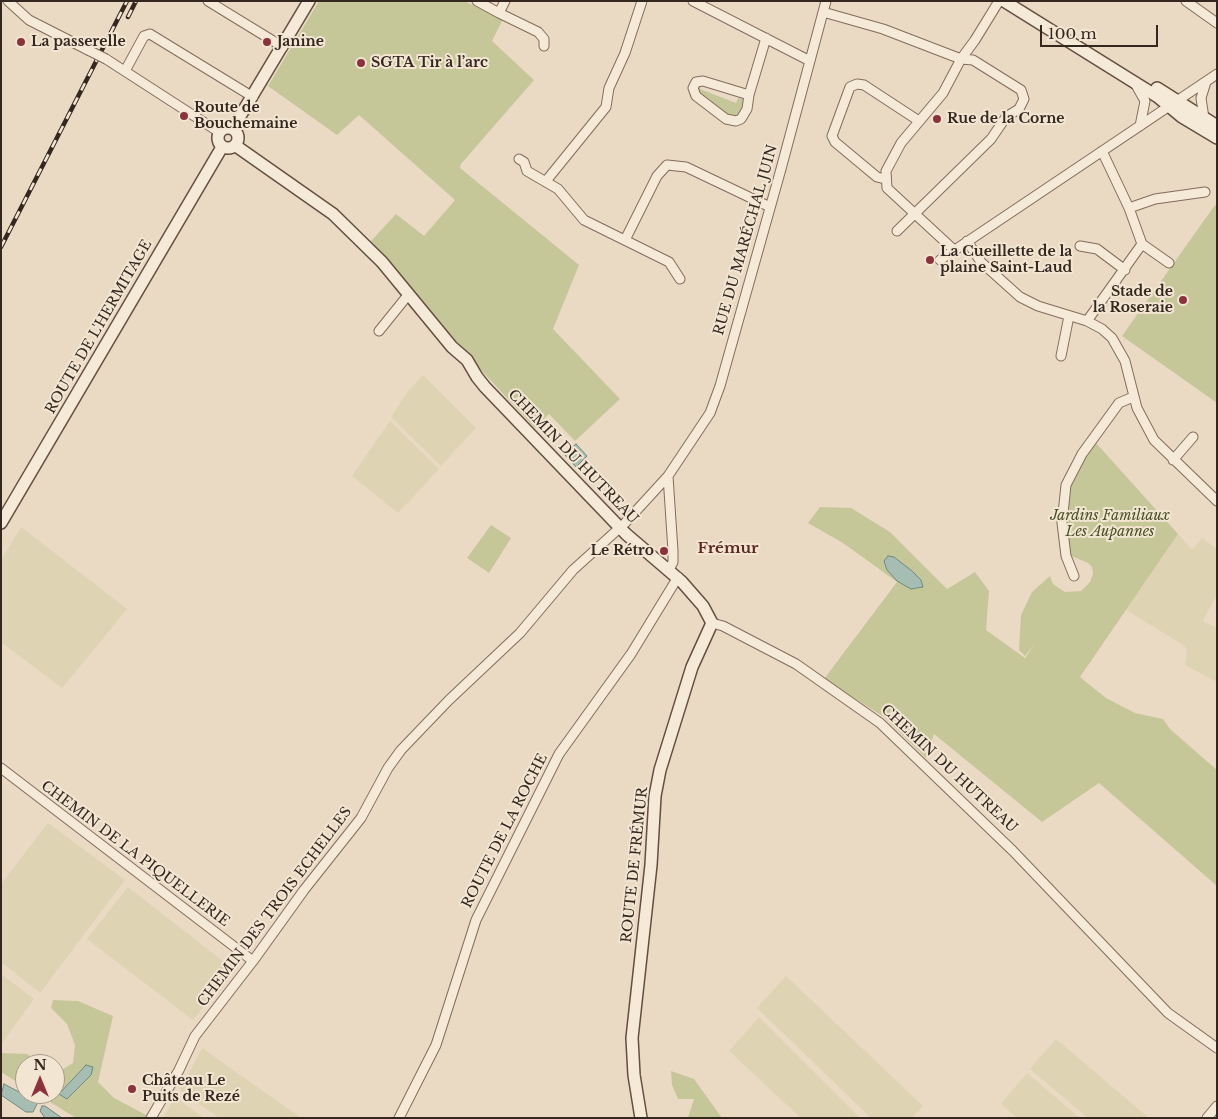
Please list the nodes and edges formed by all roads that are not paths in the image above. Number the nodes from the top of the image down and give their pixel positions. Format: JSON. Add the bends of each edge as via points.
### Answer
{"nodes":[{"id":1,"x":8,"y":1,"type":"edge"},
{"id":2,"x":208,"y":1,"type":"edge"},
{"id":3,"x":309,"y":1,"type":"edge"},
{"id":4,"x":477,"y":1,"type":"edge"},
{"id":5,"x":505,"y":1,"type":"edge"},
{"id":6,"x":642,"y":1,"type":"edge"},
{"id":7,"x":693,"y":1,"type":"edge"},
{"id":8,"x":826,"y":1,"type":"edge"},
{"id":9,"x":999,"y":1,"type":"edge"},
{"id":10,"x":1004,"y":1,"type":"edge"},
{"id":11,"x":1018,"y":1,"type":"edge"},
{"id":12,"x":1186,"y":1,"type":"edge"},
{"id":13,"x":823,"y":12,"type":"junction"},
{"id":14,"x":499,"y":13,"type":"junction"},
{"id":15,"x":1217,"y":23,"type":"edge"},
{"id":16,"x":766,"y":38,"type":"junction"},
{"id":17,"x":544,"y":46,"type":"dead end"},
{"id":18,"x":283,"y":47,"type":"junction"},
{"id":19,"x":961,"y":59,"type":"junction"},
{"id":20,"x":810,"y":61,"type":"junction"},
{"id":21,"x":124,"y":71,"type":"junction"},
{"id":22,"x":1217,"y":74,"type":"edge"},
{"id":23,"x":1206,"y":82,"type":"junction"},
{"id":24,"x":1134,"y":83,"type":"junction"},
{"id":25,"x":749,"y":95,"type":"junction"},
{"id":26,"x":253,"y":97,"type":"junction"},
{"id":27,"x":1174,"y":104,"type":"junction"},
{"id":28,"x":1204,"y":118,"type":"junction"},
{"id":29,"x":919,"y":121,"type":"junction"},
{"id":30,"x":1140,"y":126,"type":"junction"},
{"id":31,"x":1217,"y":126,"type":"edge"},
{"id":32,"x":233,"y":128,"type":"junction"},
{"id":33,"x":220,"y":132,"type":"junction"},
{"id":34,"x":1217,"y":138,"type":"edge"},
{"id":35,"x":236,"y":146,"type":"junction"},
{"id":36,"x":222,"y":147,"type":"junction"},
{"id":37,"x":1102,"y":151,"type":"junction"},
{"id":38,"x":519,"y":159,"type":"dead end"},
{"id":39,"x":885,"y":179,"type":"junction"},
{"id":40,"x":546,"y":181,"type":"junction"},
{"id":41,"x":1205,"y":192,"type":"dead end"},
{"id":42,"x":770,"y":207,"type":"junction"},
{"id":43,"x":1129,"y":208,"type":"junction"},
{"id":44,"x":915,"y":214,"type":"junction"},
{"id":45,"x":897,"y":231,"type":"dead end"},
{"id":46,"x":625,"y":240,"type":"junction"},
{"id":47,"x":967,"y":241,"type":"junction"},
{"id":48,"x":1142,"y":244,"type":"junction"},
{"id":49,"x":1080,"y":246,"type":"dead end"},
{"id":50,"x":954,"y":250,"type":"junction"},
{"id":51,"x":940,"y":260,"type":"dead end"},
{"id":52,"x":1169,"y":262,"type":"dead end"},
{"id":53,"x":1125,"y":270,"type":"junction"},
{"id":54,"x":680,"y":279,"type":"dead end"},
{"id":55,"x":408,"y":295,"type":"junction"},
{"id":56,"x":1069,"y":316,"type":"junction"},
{"id":57,"x":1087,"y":321,"type":"junction"},
{"id":58,"x":379,"y":331,"type":"dead end"},
{"id":59,"x":1060,"y":356,"type":"dead end"},
{"id":60,"x":1133,"y":397,"type":"junction"},
{"id":61,"x":1192,"y":437,"type":"dead end"},
{"id":62,"x":1173,"y":460,"type":"junction"},
{"id":63,"x":668,"y":476,"type":"junction"},
{"id":64,"x":1217,"y":501,"type":"edge"},
{"id":65,"x":1,"y":523,"type":"edge"},
{"id":66,"x":619,"y":526,"type":"junction"},
{"id":67,"x":673,"y":574,"type":"junction"},
{"id":68,"x":1074,"y":576,"type":"dead end"},
{"id":69,"x":712,"y":623,"type":"junction"},
{"id":70,"x":1,"y":768,"type":"edge"},
{"id":71,"x":253,"y":961,"type":"junction"},
{"id":72,"x":1217,"y":1048,"type":"edge"},
{"id":73,"x":1217,"y":1106,"type":"edge"},
{"id":74,"x":151,"y":1118,"type":"edge"},
{"id":75,"x":399,"y":1118,"type":"edge"},
{"id":76,"x":641,"y":1118,"type":"edge"},
{"id":77,"x":1207,"y":1118,"type":"edge"}],
"edges":[{"from":1,"to":21,"type":"street","bridge":true,"via":[[29,20]]},
{"from":2,"to":18,"type":"street"},
{"from":3,"to":18,"type":"street"},
{"from":4,"to":14,"type":"street"},
{"from":5,"to":14,"type":"street"},
{"from":6,"to":40,"type":"street","via":[[625,53],[609,88],[606,107]]},
{"from":7,"to":16,"type":"street"},
{"from":8,"to":13,"type":"street","name":"RUE DU MARÉCHAL JUIN"},
{"from":9,"to":19,"type":"street"},
{"from":10,"to":24,"type":"street"},
{"from":11,"to":27,"type":"street"},
{"from":12,"to":15,"type":"street"},
{"from":13,"to":19,"type":"street","via":[[882,28]]},
{"from":13,"to":20,"type":"street","name":"RUE DU MARÉCHAL JUIN"},
{"from":14,"to":17,"type":"street","via":[[538,32]]},
{"from":16,"to":20,"type":"street"},
{"from":16,"to":25,"type":"street"},
{"from":18,"to":26,"type":"street"},
{"from":19,"to":29,"type":"street","via":[[943,94]]},
{"from":19,"to":44,"type":"street","via":[[974,60],[1012,84],[1021,90],[1024,99],[1019,109],[1006,117],[991,139]]},
{"from":20,"to":42,"type":"street","name":"RUE DU MARÉCHAL JUIN"},
{"from":21,"to":26,"type":"street","via":[[144,36],[150,34]]},
{"from":21,"to":33,"type":"street"},
{"from":22,"to":23,"type":"street"},
{"from":23,"to":27,"type":"street"},
{"from":23,"to":28,"type":"street","via":[[1201,98]]},
{"from":24,"to":27,"type":"street"},
{"from":24,"to":30,"type":"street","via":[[1145,101]]},
{"from":25,"to":25,"type":"street","via":[[747,109],[736,121],[726,119],[703,102],[693,88],[696,82],[703,81]]},
{"from":26,"to":32,"type":"street"},
{"from":27,"to":28,"type":"street"},
{"from":27,"to":30,"type":"street"},
{"from":27,"to":34,"type":"street"},
{"from":28,"to":31,"type":"street"},
{"from":29,"to":39,"type":"street","via":[[888,164]]},
{"from":29,"to":39,"type":"street","via":[[864,85],[850,87],[832,136],[877,177]]},
{"from":30,"to":37,"type":"street"},
{"from":32,"to":33,"type":"street","via":[[226,127]]},
{"from":32,"to":35,"type":"street"},
{"from":33,"to":36,"type":"street"},
{"from":35,"to":36,"type":"street","via":[[230,149]]},
{"from":35,"to":55,"type":"street","name":"CHEMIN DU HUTREAU","via":[[333,214],[382,262]]},
{"from":36,"to":65,"type":"street","name":"ROUTE DE L'HERMITAGE"},
{"from":37,"to":43,"type":"street"},
{"from":37,"to":47,"type":"street"},
{"from":38,"to":40,"type":"street","via":[[524,162],[526,171]]},
{"from":39,"to":44,"type":"street","via":[[887,188]]},
{"from":40,"to":46,"type":"street","via":[[558,189],[584,220]]},
{"from":41,"to":43,"type":"street","via":[[1155,199]]},
{"from":42,"to":46,"type":"street","via":[[686,167],[668,165],[657,176]]},
{"from":42,"to":63,"type":"street","name":"RUE DU MARÉCHAL JUIN","via":[[710,413]]},
{"from":43,"to":48,"type":"street"},
{"from":44,"to":45,"type":"street"},
{"from":44,"to":50,"type":"street"},
{"from":46,"to":54,"type":"street","via":[[668,262]]},
{"from":47,"to":50,"type":"street"},
{"from":47,"to":56,"type":"street","via":[[981,262],[1020,297]]},
{"from":48,"to":52,"type":"street"},
{"from":48,"to":53,"type":"street"},
{"from":49,"to":53,"type":"street","via":[[1097,249]]},
{"from":50,"to":51,"type":"street"},
{"from":53,"to":57,"type":"street"},
{"from":55,"to":58,"type":"street"},
{"from":55,"to":66,"type":"street","name":"CHEMIN DU HUTREAU","via":[[467,360],[485,387]]},
{"from":56,"to":57,"type":"street"},
{"from":56,"to":59,"type":"street"},
{"from":57,"to":60,"type":"street","via":[[1102,329],[1119,348],[1126,361]]},
{"from":60,"to":62,"type":"street","via":[[1154,440]]},
{"from":60,"to":68,"type":"street","via":[[1119,403],[1075,465],[1066,485],[1062,524],[1066,556]]},
{"from":61,"to":62,"type":"street"},
{"from":62,"to":64,"type":"street"},
{"from":63,"to":66,"type":"street","name":"RUE DU MARÉCHAL JUIN"},
{"from":63,"to":67,"type":"street"},
{"from":66,"to":67,"type":"street","name":"CHEMIN DU HUTREAU"},
{"from":66,"to":71,"type":"street","name":"CHEMIN DES TROIS ECHELLES","via":[[573,570],[520,633],[448,700],[401,750],[361,818]]},
{"from":67,"to":69,"type":"street","name":"CHEMIN DU HUTREAU","via":[[703,606]]},
{"from":67,"to":75,"type":"street","name":"ROUTE DE LA ROCHE","via":[[631,654],[560,754],[480,912],[436,1044]]},
{"from":69,"to":72,"type":"street","name":"CHEMIN DU HUTREAU","via":[[796,664],[880,723],[1013,851],[1168,1012]]},
{"from":69,"to":76,"type":"street","name":"ROUTE DE FRÉMUR","via":[[692,667],[655,796],[632,1038]]},
{"from":70,"to":71,"type":"street","name":"CHEMIN DE LA PIQUELLERIE"},
{"from":71,"to":74,"type":"street","name":"CHEMIN DES TROIS ECHELLES","via":[[195,1036]]},
{"from":73,"to":77,"type":"street"}]}
